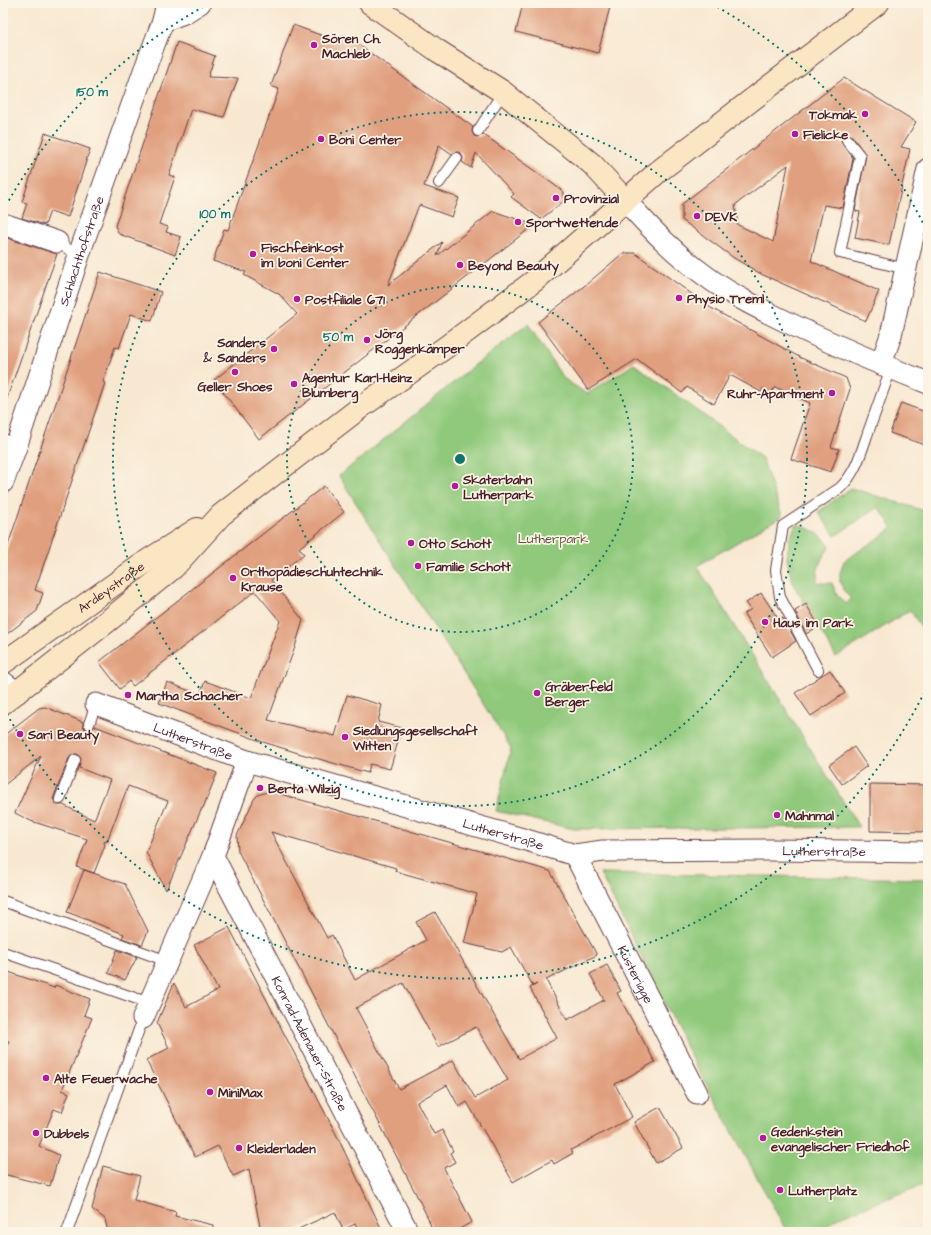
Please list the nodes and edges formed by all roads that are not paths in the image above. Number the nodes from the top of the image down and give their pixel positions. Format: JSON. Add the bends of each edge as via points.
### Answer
{"nodes":[{"id":1,"x":200,"y":3,"type":"edge"},
{"id":2,"x":878,"y":3,"type":"edge"},
{"id":3,"x":374,"y":4,"type":"edge"},
{"id":4,"x":165,"y":12,"type":"edge"},
{"id":5,"x":503,"y":92,"type":"junction"},
{"id":6,"x":478,"y":131,"type":"dead end"},
{"id":7,"x":847,"y":140,"type":"dead end"},
{"id":8,"x":457,"y":158,"type":"dead end"},
{"id":9,"x":928,"y":169,"type":"edge"},
{"id":10,"x":439,"y":183,"type":"dead end"},
{"id":11,"x":625,"y":200,"type":"junction"},
{"id":12,"x":3,"y":224,"type":"edge"},
{"id":13,"x":58,"y":242,"type":"joint"},
{"id":14,"x":79,"y":256,"type":"junction"},
{"id":15,"x":906,"y":269,"type":"junction"},
{"id":16,"x":886,"y":366,"type":"junction"},
{"id":17,"x":928,"y":383,"type":"edge"},
{"id":18,"x":10,"y":442,"type":"edge"},
{"id":19,"x":3,"y":482,"type":"edge"},
{"id":20,"x":220,"y":515,"type":"junction"},
{"id":21,"x":3,"y":663,"type":"edge"},
{"id":22,"x":818,"y":670,"type":"dead end"},
{"id":23,"x":8,"y":692,"type":"edge"},
{"id":24,"x":96,"y":704,"type":"joint"},
{"id":25,"x":89,"y":724,"type":"dead end"},
{"id":26,"x":75,"y":760,"type":"dead end"},
{"id":27,"x":247,"y":761,"type":"junction"},
{"id":28,"x":60,"y":799,"type":"dead end"},
{"id":29,"x":928,"y":852,"type":"edge"},
{"id":30,"x":575,"y":855,"type":"junction"},
{"id":31,"x":213,"y":856,"type":"junction"},
{"id":32,"x":3,"y":901,"type":"edge"},
{"id":33,"x":3,"y":952,"type":"edge"},
{"id":34,"x":167,"y":960,"type":"junction"},
{"id":35,"x":146,"y":1010,"type":"junction"},
{"id":36,"x":697,"y":1093,"type":"dead end"},
{"id":37,"x":67,"y":1232,"type":"edge"},
{"id":38,"x":408,"y":1232,"type":"edge"}],
"edges":[{"from":1,"to":4,"type":"street","name":"Schlachthofstraße","via":[[184,13]]},
{"from":2,"to":11,"type":"main road"},
{"from":3,"to":5,"type":"main road","via":[[438,51]]},
{"from":4,"to":14,"type":"street","name":"Schlachthofstraße"},
{"from":5,"to":6,"type":"lane"},
{"from":5,"to":11,"type":"main road","via":[[592,164]]},
{"from":7,"to":15,"type":"lane","via":[[860,156],[840,254]]},
{"from":8,"to":10,"type":"lane"},
{"from":9,"to":15,"type":"street"},
{"from":11,"to":16,"type":"street","via":[[670,248],[724,288],[748,303],[826,341]]},
{"from":11,"to":20,"type":"main road","via":[[534,281],[361,407]]},
{"from":12,"to":13,"type":"street","name":"Schlachthofstraße"},
{"from":13,"to":14,"type":"lane"},
{"from":14,"to":18,"type":"street","name":"Schlachthofstraße"},
{"from":15,"to":16,"type":"street"},
{"from":16,"to":17,"type":"street"},
{"from":16,"to":22,"type":"lane","via":[[862,451],[853,472],[840,488],[783,526],[776,570],[780,597]]},
{"from":18,"to":19,"type":"street","name":"Schlachthofstraße"},
{"from":20,"to":21,"type":"main road","name":"Ardeystraße","via":[[150,559]]},
{"from":20,"to":23,"type":"main road","via":[[173,568]]},
{"from":24,"to":25,"type":"lane"},
{"from":24,"to":27,"type":"street","name":"Lutherstraße"},
{"from":26,"to":28,"type":"lane"},
{"from":27,"to":30,"type":"street","name":"Lutherstraße"},
{"from":27,"to":31,"type":"street"},
{"from":29,"to":30,"type":"street","name":"Lutherstraße","via":[[603,851]]},
{"from":30,"to":36,"type":"street","name":"Küsterigge"},
{"from":31,"to":34,"type":"street"},
{"from":31,"to":38,"type":"street","name":"Konrad-Adenauer-Straße"},
{"from":32,"to":34,"type":"lane"},
{"from":33,"to":35,"type":"lane"},
{"from":34,"to":35,"type":"street"},
{"from":35,"to":37,"type":"lane"}]}
